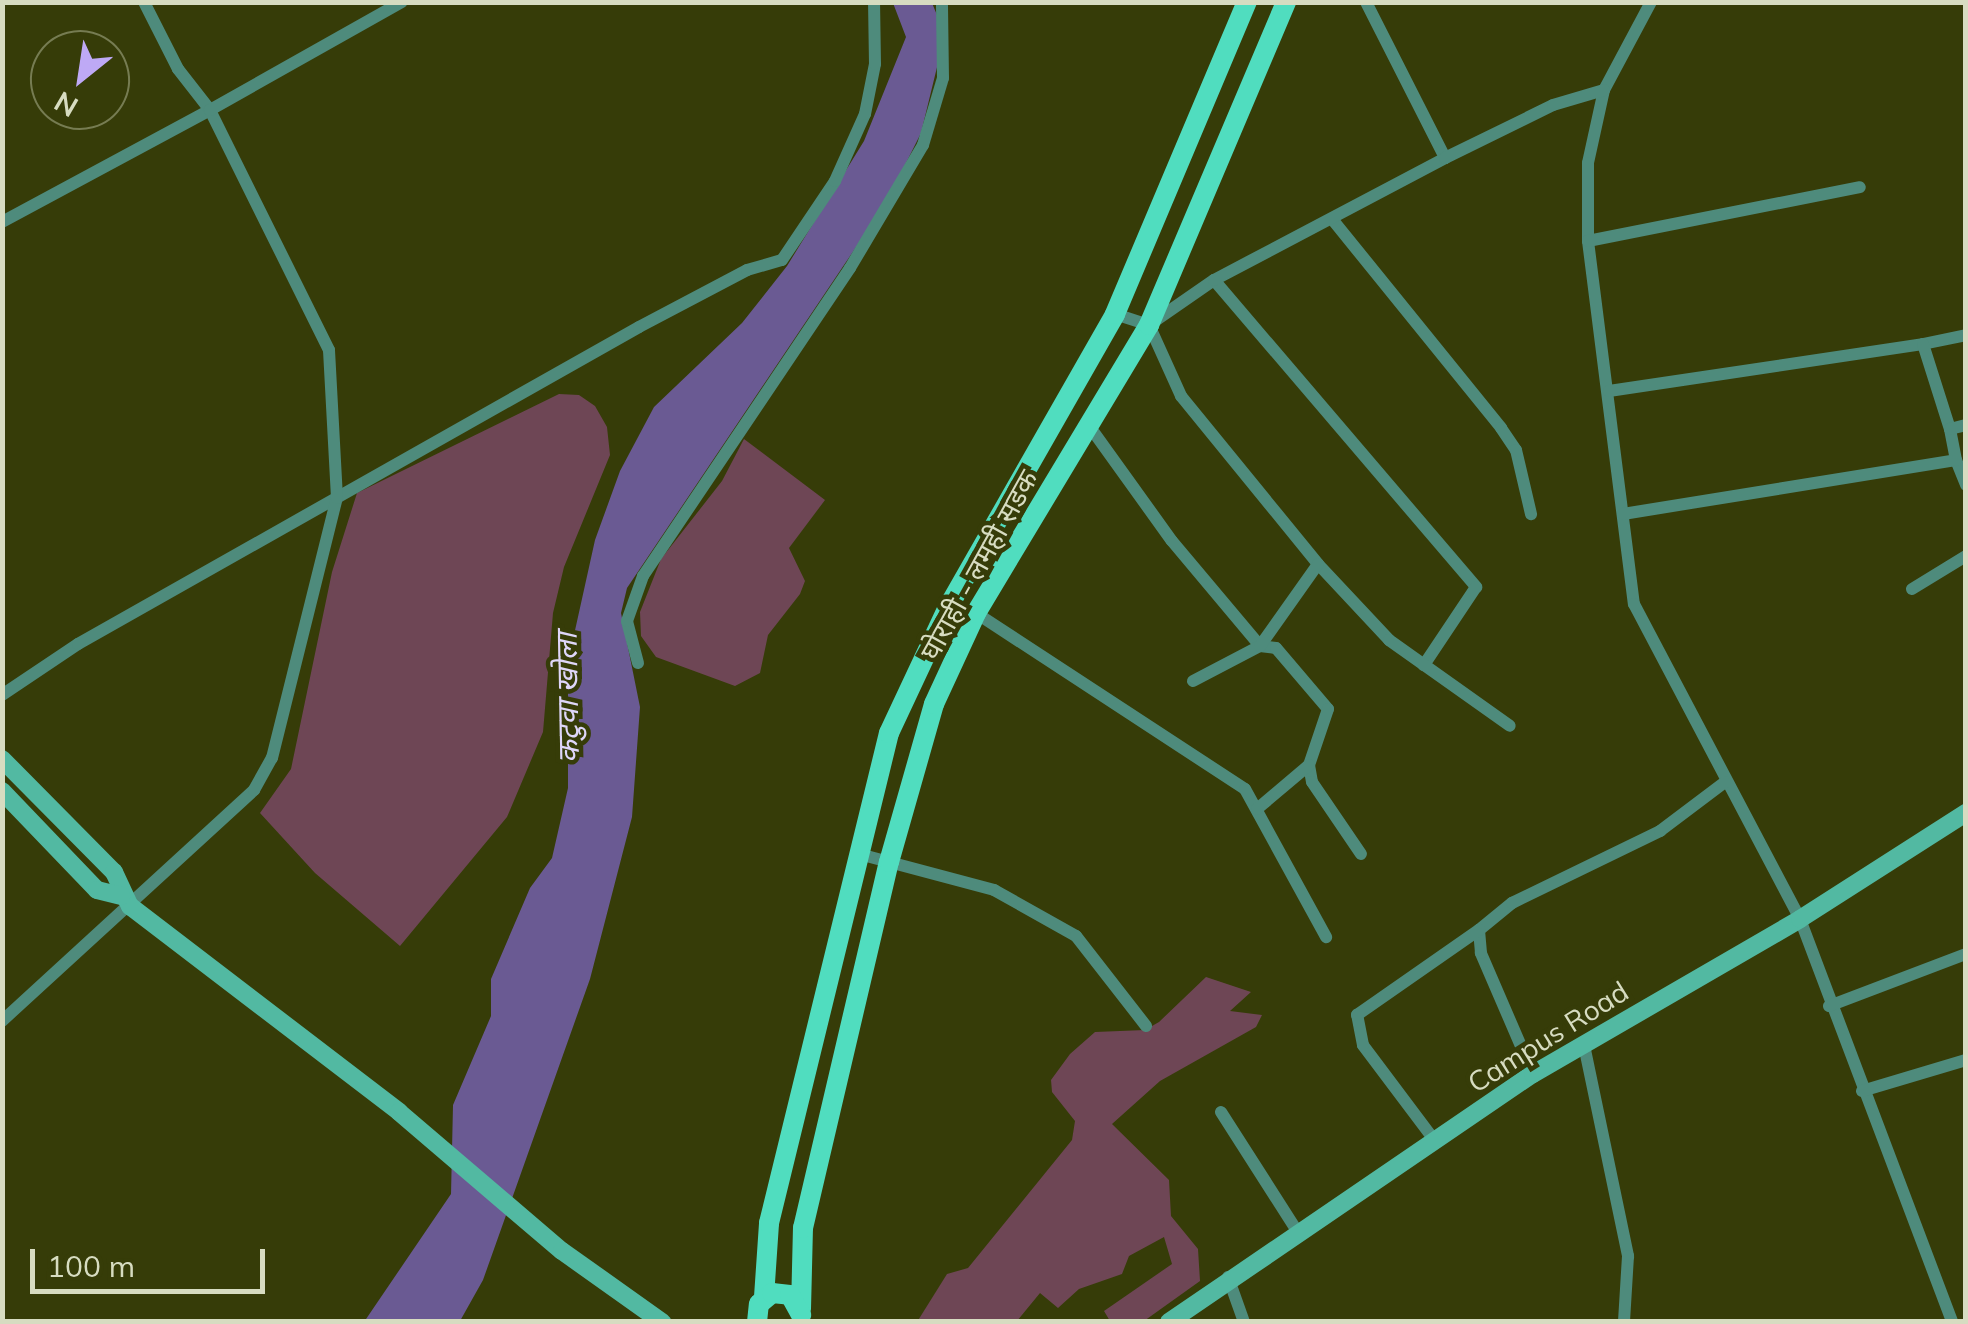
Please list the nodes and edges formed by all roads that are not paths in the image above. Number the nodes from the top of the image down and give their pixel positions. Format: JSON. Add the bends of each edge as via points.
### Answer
{"nodes":[{"id":1,"x":144,"y":2,"type":"edge"},
{"id":2,"x":402,"y":2,"type":"edge"},
{"id":3,"x":874,"y":2,"type":"edge"},
{"id":4,"x":942,"y":2,"type":"edge"},
{"id":5,"x":1247,"y":2,"type":"edge"},
{"id":6,"x":1286,"y":2,"type":"edge"},
{"id":7,"x":1366,"y":2,"type":"edge"},
{"id":8,"x":1651,"y":2,"type":"edge"},
{"id":9,"x":1604,"y":90,"type":"junction"},
{"id":10,"x":210,"y":110,"type":"junction"},
{"id":11,"x":1446,"y":158,"type":"junction"},
{"id":12,"x":1860,"y":187,"type":"dead end"},
{"id":13,"x":1332,"y":219,"type":"junction"},
{"id":14,"x":2,"y":222,"type":"edge"},
{"id":15,"x":1588,"y":241,"type":"junction"},
{"id":16,"x":1214,"y":280,"type":"junction"},
{"id":17,"x":1115,"y":314,"type":"junction"},
{"id":18,"x":1149,"y":325,"type":"junction"},
{"id":19,"x":1966,"y":334,"type":"edge"},
{"id":20,"x":1923,"y":344,"type":"junction"},
{"id":21,"x":1609,"y":390,"type":"junction"},
{"id":22,"x":1966,"y":425,"type":"edge"},
{"id":23,"x":1090,"y":427,"type":"junction"},
{"id":24,"x":1950,"y":429,"type":"junction"},
{"id":25,"x":1956,"y":460,"type":"junction"},
{"id":26,"x":1966,"y":485,"type":"edge"},
{"id":27,"x":338,"y":498,"type":"junction"},
{"id":28,"x":1531,"y":514,"type":"dead end"},
{"id":29,"x":1623,"y":514,"type":"junction"},
{"id":30,"x":1966,"y":556,"type":"edge"},
{"id":31,"x":1318,"y":564,"type":"junction"},
{"id":32,"x":1912,"y":589,"type":"dead end"},
{"id":33,"x":976,"y":613,"type":"junction"},
{"id":34,"x":1260,"y":646,"type":"junction"},
{"id":35,"x":638,"y":663,"type":"dead end"},
{"id":36,"x":1424,"y":665,"type":"junction"},
{"id":37,"x":1192,"y":681,"type":"dead end"},
{"id":38,"x":2,"y":695,"type":"edge"},
{"id":39,"x":1510,"y":726,"type":"dead end"},
{"id":40,"x":2,"y":759,"type":"edge"},
{"id":41,"x":1308,"y":765,"type":"junction"},
{"id":42,"x":1725,"y":782,"type":"junction"},
{"id":43,"x":2,"y":791,"type":"edge"},
{"id":44,"x":1257,"y":809,"type":"junction"},
{"id":45,"x":1966,"y":813,"type":"edge"},
{"id":46,"x":859,"y":854,"type":"junction"},
{"id":47,"x":1362,"y":854,"type":"dead end"},
{"id":48,"x":889,"y":862,"type":"junction"},
{"id":49,"x":125,"y":901,"type":"junction"},
{"id":50,"x":1800,"y":919,"type":"junction"},
{"id":51,"x":1479,"y":930,"type":"junction"},
{"id":52,"x":1326,"y":936,"type":"dead end"},
{"id":53,"x":1966,"y":954,"type":"edge"},
{"id":54,"x":1828,"y":1006,"type":"junction"},
{"id":55,"x":2,"y":1022,"type":"edge"},
{"id":56,"x":1146,"y":1026,"type":"dead end"},
{"id":57,"x":1584,"y":1044,"type":"junction"},
{"id":58,"x":1966,"y":1060,"type":"edge"},
{"id":59,"x":1533,"y":1074,"type":"junction"},
{"id":60,"x":1862,"y":1091,"type":"junction"},
{"id":61,"x":1220,"y":1112,"type":"dead end"},
{"id":62,"x":1435,"y":1141,"type":"junction"},
{"id":63,"x":1298,"y":1234,"type":"junction"},
{"id":64,"x":1228,"y":1277,"type":"junction"},
{"id":65,"x":764,"y":1297,"type":"junction"},
{"id":66,"x":801,"y":1315,"type":"edge"},
{"id":67,"x":662,"y":1322,"type":"edge"},
{"id":68,"x":757,"y":1322,"type":"edge"},
{"id":69,"x":1169,"y":1322,"type":"edge"},
{"id":70,"x":1244,"y":1322,"type":"edge"},
{"id":71,"x":1624,"y":1322,"type":"edge"},
{"id":72,"x":1952,"y":1322,"type":"edge"}],
"edges":[{"from":1,"to":10,"type":"street","via":[[178,69]]},
{"from":2,"to":10,"type":"street"},
{"from":3,"to":27,"type":"street","via":[[875,64],[865,114],[835,181],[782,260],[748,270],[639,328]]},
{"from":4,"to":35,"type":"street","via":[[943,78],[923,145],[850,268],[643,576],[627,622]]},
{"from":5,"to":17,"type":"main road","name":"घोराही - लमही सडक"},
{"from":6,"to":18,"type":"main road","name":"घोराही - लमही सडक"},
{"from":7,"to":11,"type":"street"},
{"from":8,"to":9,"type":"street"},
{"from":9,"to":11,"type":"street","via":[[1553,105]]},
{"from":9,"to":15,"type":"street","via":[[1588,163]]},
{"from":10,"to":14,"type":"street"},
{"from":10,"to":27,"type":"street","via":[[329,350]]},
{"from":11,"to":13,"type":"street"},
{"from":12,"to":15,"type":"street"},
{"from":13,"to":16,"type":"street"},
{"from":13,"to":28,"type":"street","via":[[1492,414],[1516,450]]},
{"from":15,"to":21,"type":"street"},
{"from":16,"to":18,"type":"street"},
{"from":16,"to":36,"type":"street","via":[[1476,587]]},
{"from":17,"to":18,"type":"street"},
{"from":17,"to":46,"type":"main road","name":"घोराही - लमही सडक","via":[[947,609],[889,733]]},
{"from":18,"to":23,"type":"main road","name":"घोराही - लमही सडक"},
{"from":18,"to":31,"type":"street","via":[[1182,396]]},
{"from":19,"to":20,"type":"street"},
{"from":20,"to":21,"type":"street"},
{"from":20,"to":24,"type":"street"},
{"from":21,"to":29,"type":"street"},
{"from":22,"to":24,"type":"street"},
{"from":23,"to":33,"type":"main road","name":"घोराही - लमही सडक"},
{"from":23,"to":34,"type":"street","via":[[1172,541]]},
{"from":24,"to":25,"type":"street"},
{"from":25,"to":26,"type":"street"},
{"from":25,"to":29,"type":"street"},
{"from":27,"to":38,"type":"street","via":[[78,644]]},
{"from":27,"to":49,"type":"street","via":[[272,758],[254,790]]},
{"from":29,"to":42,"type":"street","via":[[1634,604]]},
{"from":30,"to":32,"type":"street"},
{"from":31,"to":34,"type":"street"},
{"from":31,"to":36,"type":"street","via":[[1389,640]]},
{"from":33,"to":44,"type":"street","via":[[1245,789]]},
{"from":33,"to":48,"type":"main road","name":"घोराही - लमही सडक","via":[[934,704]]},
{"from":34,"to":37,"type":"street"},
{"from":34,"to":41,"type":"street","via":[[1276,648],[1328,709]]},
{"from":36,"to":39,"type":"street"},
{"from":40,"to":49,"type":"main road","via":[[114,872]]},
{"from":41,"to":44,"type":"street"},
{"from":41,"to":47,"type":"street","via":[[1321,800]]},
{"from":42,"to":50,"type":"street"},
{"from":42,"to":51,"type":"street","via":[[1660,831],[1512,902]]},
{"from":43,"to":49,"type":"main road","via":[[97,890]]},
{"from":44,"to":52,"type":"street"},
{"from":45,"to":50,"type":"main road","name":"Campus Road"},
{"from":46,"to":48,"type":"street"},
{"from":46,"to":65,"type":"main road","name":"घोराही - लमही सडक","via":[[769,1223]]},
{"from":48,"to":56,"type":"street","via":[[994,890],[1076,936]]},
{"from":48,"to":66,"type":"main road","name":"घोराही - लमही सडक","via":[[802,1228]]},
{"from":49,"to":55,"type":"street"},
{"from":49,"to":67,"type":"main road","via":[[399,1112],[562,1251]]},
{"from":50,"to":54,"type":"street"},
{"from":50,"to":57,"type":"main road","name":"Campus Road"},
{"from":51,"to":59,"type":"street","via":[[1481,953]]},
{"from":51,"to":62,"type":"street","via":[[1357,1015],[1362,1045]]},
{"from":53,"to":54,"type":"street"},
{"from":54,"to":60,"type":"street"},
{"from":57,"to":59,"type":"main road","name":"Campus Road"},
{"from":57,"to":71,"type":"street","via":[[1628,1256]]},
{"from":58,"to":60,"type":"street"},
{"from":59,"to":62,"type":"main road","name":"Campus Road"},
{"from":60,"to":72,"type":"street"},
{"from":61,"to":63,"type":"street"},
{"from":62,"to":63,"type":"main road","name":"Campus Road"},
{"from":63,"to":64,"type":"main road","name":"Campus Road"},
{"from":64,"to":69,"type":"main road","name":"Campus Road"},
{"from":64,"to":70,"type":"street"},
{"from":65,"to":66,"type":"main road","via":[[781,1292]]},
{"from":65,"to":68,"type":"main road","name":"घोराही - लमही सडक"}]}
